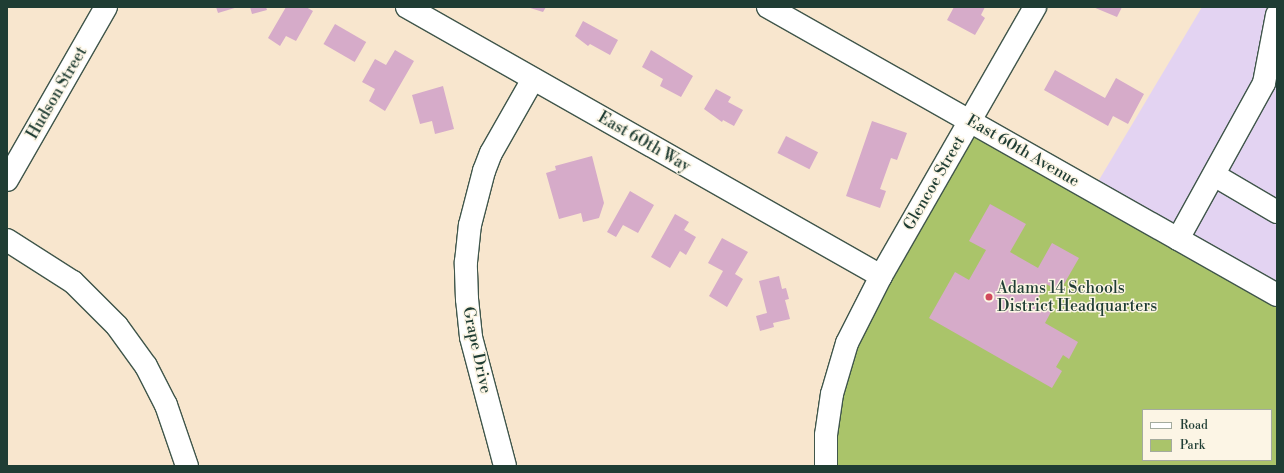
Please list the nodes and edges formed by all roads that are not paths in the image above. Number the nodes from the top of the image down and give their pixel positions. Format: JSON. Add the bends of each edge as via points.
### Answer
{"nodes":[{"id":1,"x":106,"y":7,"type":"edge"},
{"id":2,"x":408,"y":7,"type":"edge"},
{"id":3,"x":768,"y":7,"type":"edge"},
{"id":4,"x":1035,"y":7,"type":"edge"},
{"id":5,"x":1277,"y":16,"type":"edge"},
{"id":6,"x":533,"y":79,"type":"junction"},
{"id":7,"x":969,"y":121,"type":"junction"},
{"id":8,"x":1214,"y":175,"type":"junction"},
{"id":9,"x":7,"y":180,"type":"edge"},
{"id":10,"x":1277,"y":212,"type":"edge"},
{"id":11,"x":1178,"y":239,"type":"junction"},
{"id":12,"x":7,"y":240,"type":"edge"},
{"id":13,"x":881,"y":276,"type":"junction"},
{"id":14,"x":1277,"y":295,"type":"edge"},
{"id":15,"x":187,"y":466,"type":"edge"},
{"id":16,"x":505,"y":466,"type":"edge"},
{"id":17,"x":826,"y":466,"type":"edge"}],
"edges":[{"from":1,"to":9,"type":"street","name":"Hudson Street"},
{"from":2,"to":6,"type":"street","name":"East 60th Way"},
{"from":3,"to":7,"type":"street","name":"East 60th Avenue"},
{"from":4,"to":7,"type":"street","name":"Glencoe Street"},
{"from":5,"to":8,"type":"street","via":[[1264,83]]},
{"from":6,"to":13,"type":"street","name":"East 60th Way"},
{"from":6,"to":16,"type":"street","name":"Grape Drive","via":[[491,153],[484,171],[470,225],[466,262],[466,299],[471,337]]},
{"from":7,"to":11,"type":"street","name":"East 60th Avenue"},
{"from":7,"to":13,"type":"street","name":"Glencoe Street"},
{"from":8,"to":10,"type":"street"},
{"from":8,"to":11,"type":"street"},
{"from":11,"to":14,"type":"street","name":"East 60th Avenue"},
{"from":12,"to":15,"type":"street","via":[[73,282],[117,326],[146,366],[166,405]]},
{"from":13,"to":17,"type":"street","name":"Glencoe Street","via":[[847,343],[836,373],[828,416]]}]}
